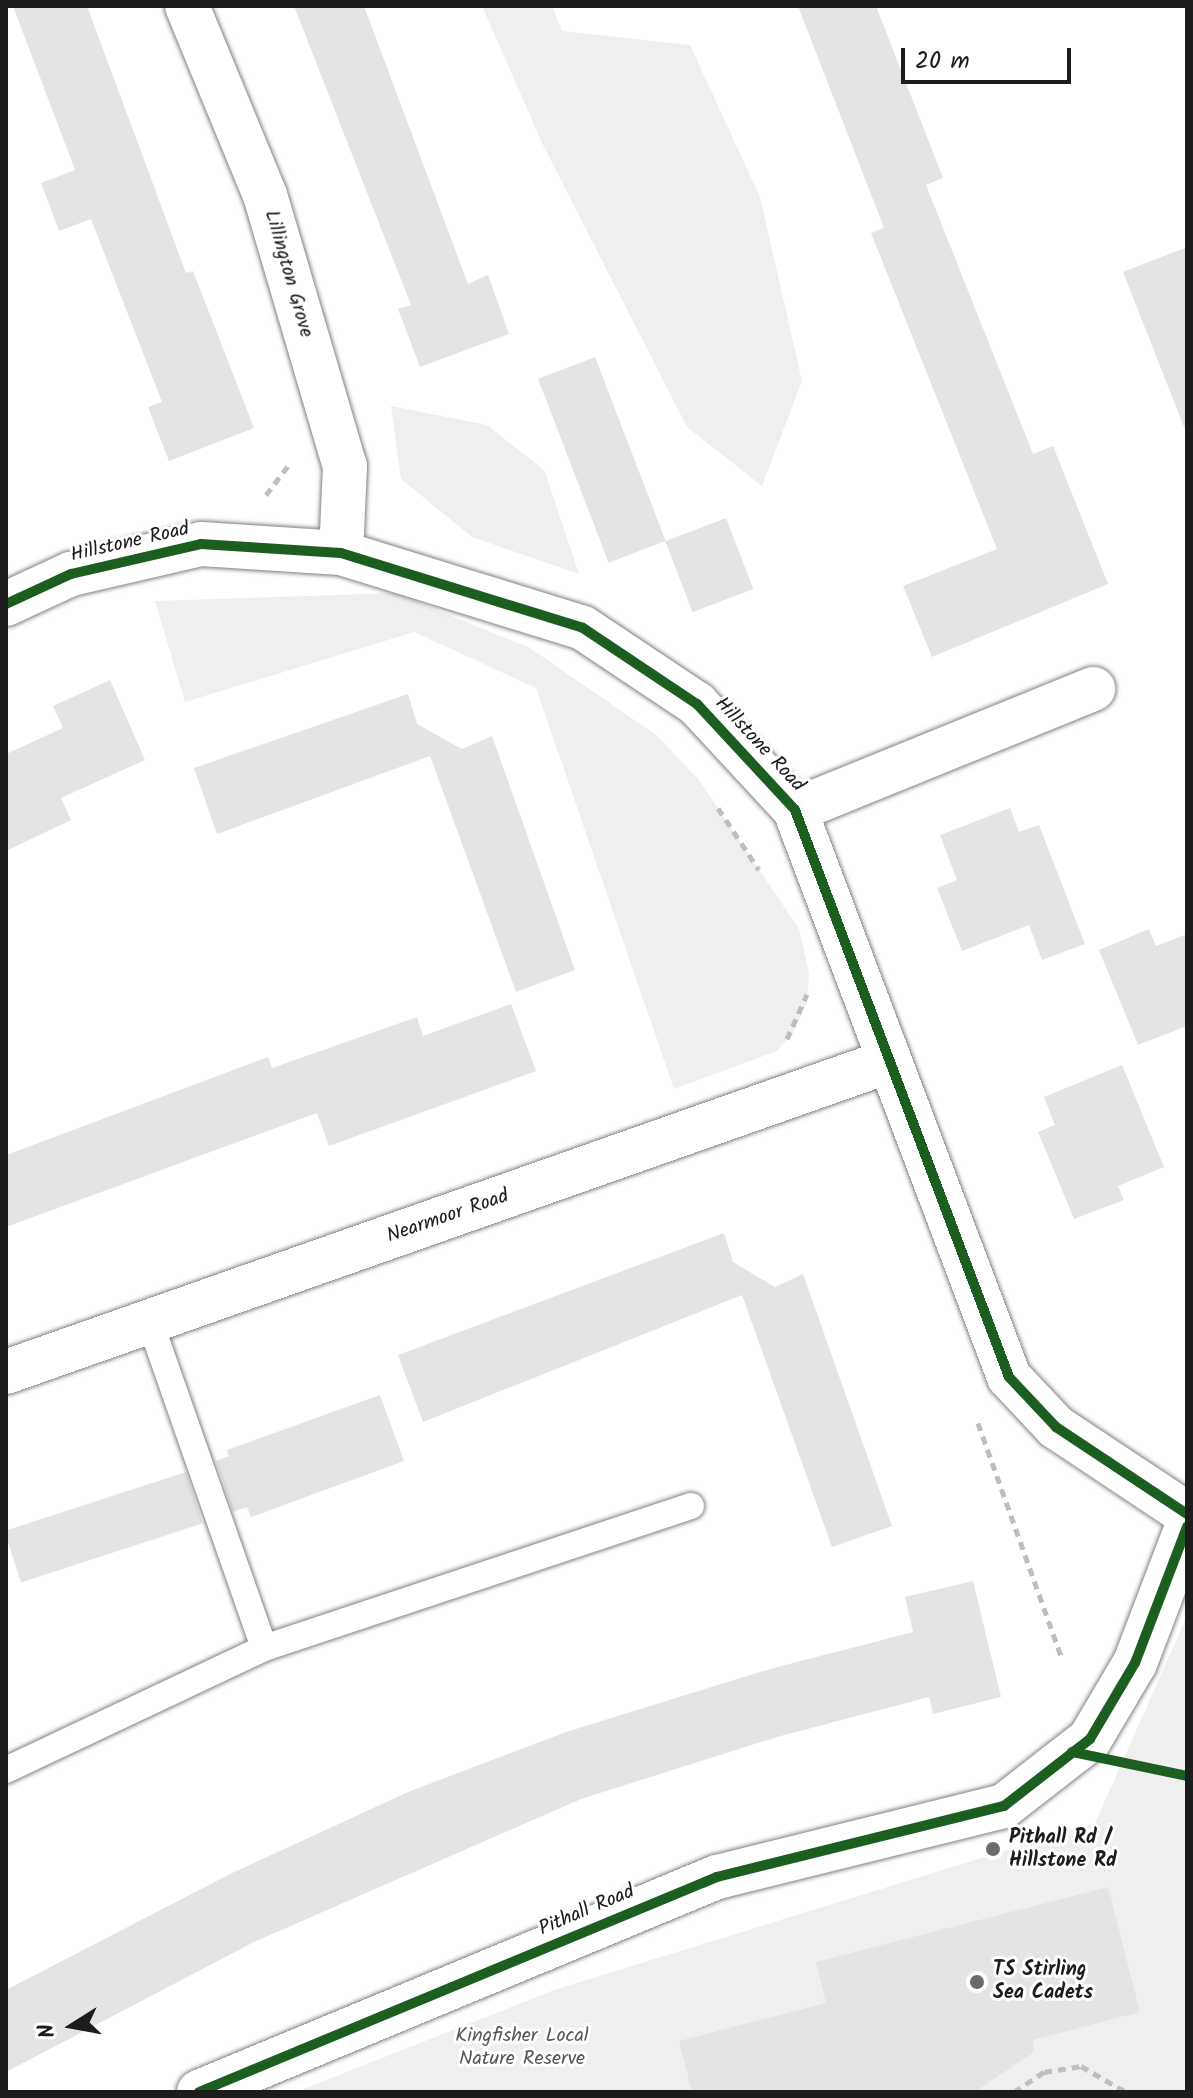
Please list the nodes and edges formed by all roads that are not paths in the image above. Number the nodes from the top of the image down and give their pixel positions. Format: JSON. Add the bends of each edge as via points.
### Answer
{"nodes":[{"id":1,"x":187,"y":6,"type":"edge"},
{"id":2,"x":341,"y":553,"type":"junction"},
{"id":3,"x":6,"y":604,"type":"edge"},
{"id":4,"x":1093,"y":689,"type":"dead end"},
{"id":5,"x":795,"y":810,"type":"junction"},
{"id":6,"x":889,"y":1061,"type":"junction"},
{"id":7,"x":150,"y":1322,"type":"junction"},
{"id":8,"x":6,"y":1372,"type":"edge"},
{"id":9,"x":691,"y":1506,"type":"dead end"},
{"id":10,"x":1187,"y":1514,"type":"edge"},
{"id":11,"x":1187,"y":1527,"type":"edge"},
{"id":12,"x":264,"y":1648,"type":"junction"},
{"id":13,"x":6,"y":1770,"type":"edge"},
{"id":14,"x":199,"y":2092,"type":"edge"}],
"edges":[{"from":1,"to":2,"type":"street","name":"Lillington Grove","via":[[265,195],[345,466]]},
{"from":2,"to":3,"type":"street","name":"Hillstone Road","via":[[201,544],[71,574]]},
{"from":2,"to":5,"type":"street","name":"Hillstone Road","via":[[583,628],[697,704]]},
{"from":4,"to":5,"type":"street","name":"Hillstone Road"},
{"from":5,"to":6,"type":"street","name":"Hillstone Road"},
{"from":6,"to":7,"type":"street","name":"Nearmoor Road"},
{"from":6,"to":10,"type":"street","name":"Hillstone Road","via":[[1009,1377],[1056,1427]]},
{"from":7,"to":8,"type":"street","name":"Nearmoor Road"},
{"from":7,"to":12,"type":"lane"},
{"from":9,"to":12,"type":"lane"},
{"from":11,"to":14,"type":"street","name":"Pithall Road","via":[[1135,1663],[1090,1739],[1004,1806],[717,1877]]},
{"from":12,"to":13,"type":"lane"}]}
